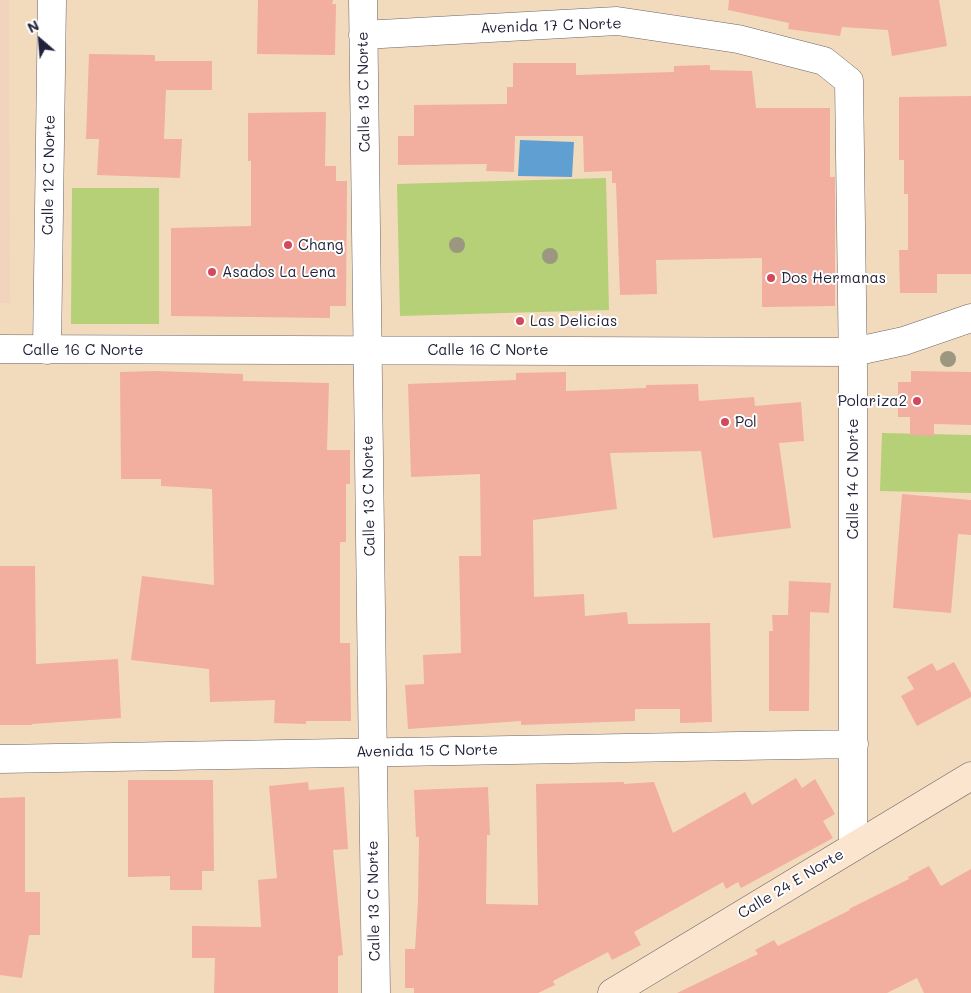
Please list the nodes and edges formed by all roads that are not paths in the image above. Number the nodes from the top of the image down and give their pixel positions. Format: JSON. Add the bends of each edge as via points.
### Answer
{"nodes":[{"id":1,"x":52,"y":0,"type":"edge"},
{"id":2,"x":363,"y":0,"type":"edge"},
{"id":3,"x":363,"y":35,"type":"junction"},
{"id":4,"x":849,"y":80,"type":"joint"},
{"id":5,"x":971,"y":318,"type":"edge"},
{"id":6,"x":0,"y":349,"type":"edge"},
{"id":7,"x":47,"y":350,"type":"junction"},
{"id":8,"x":368,"y":350,"type":"junction"},
{"id":9,"x":853,"y":352,"type":"junction"},
{"id":10,"x":854,"y":744,"type":"junction"},
{"id":11,"x":371,"y":752,"type":"junction"},
{"id":12,"x":0,"y":759,"type":"edge"},
{"id":13,"x":971,"y":776,"type":"edge"},
{"id":14,"x":853,"y":847,"type":"junction"},
{"id":15,"x":376,"y":993,"type":"edge"},
{"id":16,"x":612,"y":993,"type":"edge"}],
"edges":[{"from":1,"to":7,"type":"street","name":"Calle 12 C Norte"},
{"from":2,"to":3,"type":"street","name":"Calle 13 C Norte"},
{"from":3,"to":4,"type":"street","name":"Avenida 17 C Norte","via":[[617,21],[748,41],[824,61]]},
{"from":3,"to":8,"type":"street","name":"Calle 13 C Norte"},
{"from":4,"to":9,"type":"street","name":"Calle 14 C Norte"},
{"from":5,"to":9,"type":"street","name":"Calle 16 C Norte","via":[[904,341]]},
{"from":6,"to":7,"type":"street","name":"Calle 16 C Norte"},
{"from":7,"to":8,"type":"street","name":"Calle 16 C Norte"},
{"from":8,"to":9,"type":"street","name":"Calle 16 C Norte"},
{"from":8,"to":11,"type":"street","name":"Calle 13 C Norte"},
{"from":9,"to":10,"type":"street","name":"Calle 14 C Norte"},
{"from":10,"to":11,"type":"street","name":"Avenida 15 C Norte"},
{"from":10,"to":14,"type":"street","name":"Calle 14 C Norte"},
{"from":11,"to":12,"type":"street","name":"Avenida 15 C Norte"},
{"from":11,"to":15,"type":"street","name":"Calle 13 C Norte"},
{"from":13,"to":14,"type":"main road","name":"Calle 24 E Norte"},
{"from":14,"to":16,"type":"main road","name":"Calle 24 E Norte"}]}
